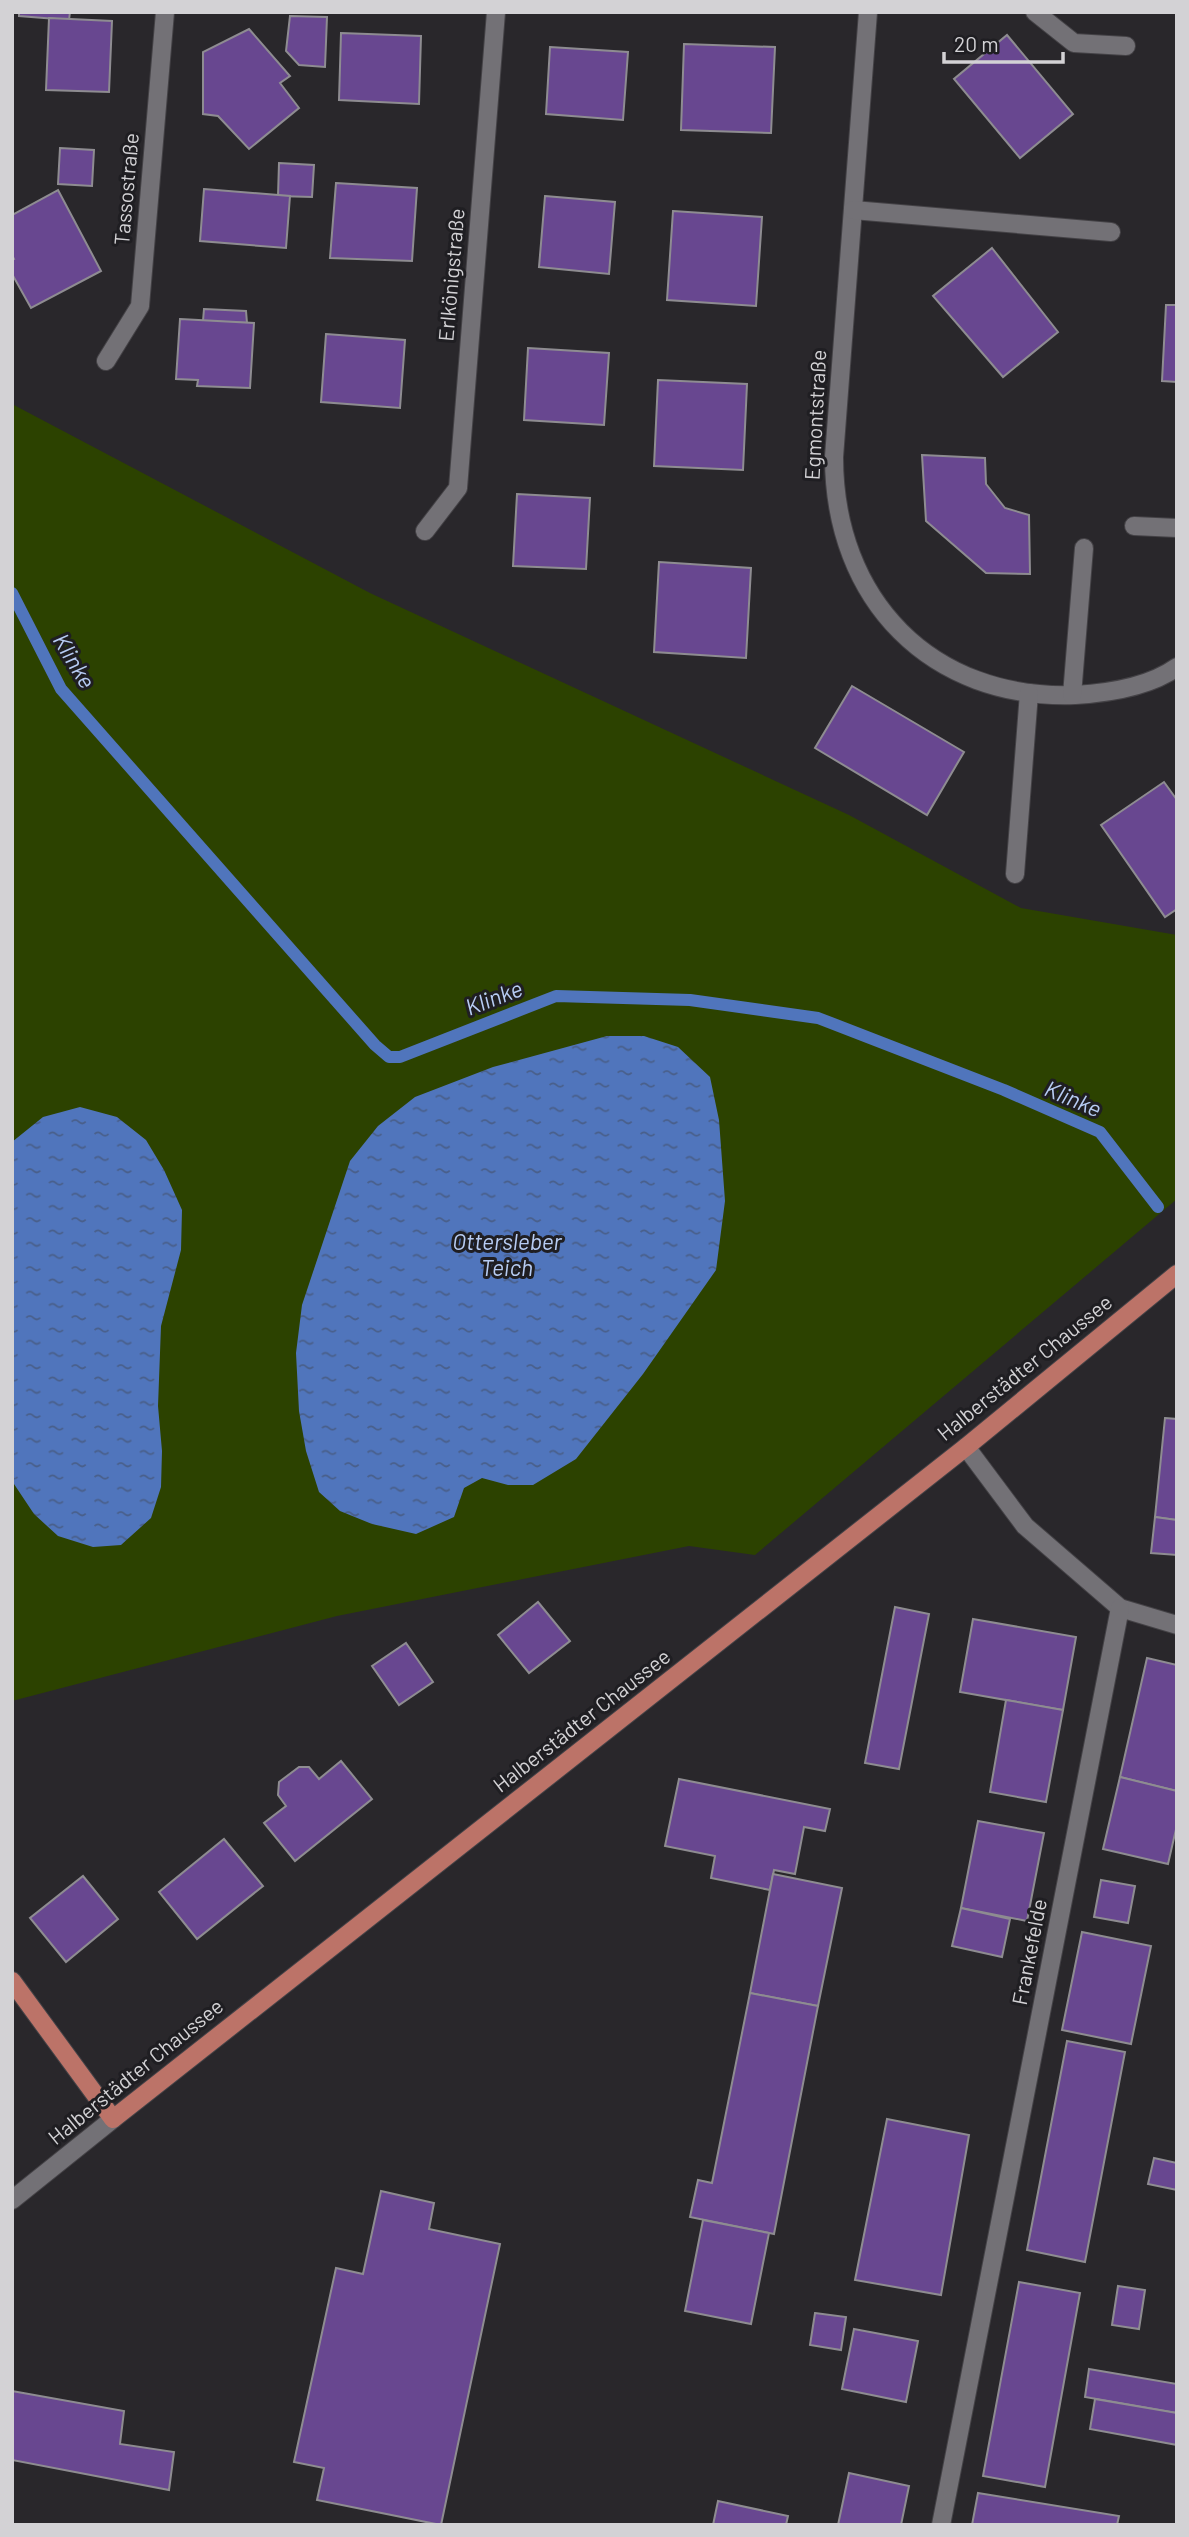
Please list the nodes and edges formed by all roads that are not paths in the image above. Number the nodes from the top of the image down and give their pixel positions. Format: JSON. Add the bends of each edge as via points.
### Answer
{"nodes":[{"id":1,"x":165,"y":12,"type":"edge"},
{"id":2,"x":496,"y":12,"type":"edge"},
{"id":3,"x":868,"y":12,"type":"edge"},
{"id":4,"x":1034,"y":12,"type":"edge"},
{"id":5,"x":1126,"y":46,"type":"dead end"},
{"id":6,"x":853,"y":210,"type":"junction"},
{"id":7,"x":1111,"y":232,"type":"dead end"},
{"id":8,"x":106,"y":361,"type":"dead end"},
{"id":9,"x":1134,"y":526,"type":"dead end"},
{"id":10,"x":1177,"y":528,"type":"edge"},
{"id":11,"x":425,"y":531,"type":"dead end"},
{"id":12,"x":1084,"y":548,"type":"dead end"},
{"id":13,"x":1177,"y":667,"type":"edge"},
{"id":14,"x":1029,"y":694,"type":"junction"},
{"id":15,"x":1072,"y":695,"type":"junction"},
{"id":16,"x":1015,"y":874,"type":"dead end"},
{"id":17,"x":1177,"y":1274,"type":"edge"},
{"id":18,"x":966,"y":1447,"type":"junction"},
{"id":19,"x":1120,"y":1608,"type":"junction"},
{"id":20,"x":1177,"y":1625,"type":"edge"},
{"id":21,"x":12,"y":1981,"type":"edge"},
{"id":22,"x":113,"y":2119,"type":"junction"},
{"id":23,"x":12,"y":2200,"type":"edge"},
{"id":24,"x":941,"y":2525,"type":"edge"}],
"edges":[{"from":1,"to":8,"type":"street","name":"Tassostraße","via":[[140,306]]},
{"from":2,"to":11,"type":"street","name":"Erlkönigstraße","via":[[458,488]]},
{"from":3,"to":6,"type":"street","name":"Egmontstraße"},
{"from":4,"to":5,"type":"street","via":[[1074,43]]},
{"from":6,"to":7,"type":"street"},
{"from":6,"to":14,"type":"street","name":"Egmontstraße","via":[[834,457],[836,501],[848,547],[878,607],[906,637],[942,665],[978,682]]},
{"from":9,"to":10,"type":"street"},
{"from":12,"to":15,"type":"street"},
{"from":13,"to":15,"type":"street","name":"Egmontstraße","via":[[1103,694]]},
{"from":14,"to":15,"type":"street","name":"Egmontstraße"},
{"from":14,"to":16,"type":"street"},
{"from":17,"to":18,"type":"main road","name":"Halberstädter Chaussee"},
{"from":18,"to":19,"type":"street","via":[[1025,1526]]},
{"from":18,"to":22,"type":"main road","name":"Halberstädter Chaussee"},
{"from":19,"to":20,"type":"street"},
{"from":19,"to":24,"type":"street","name":"Frankefelde"},
{"from":21,"to":22,"type":"main road"},
{"from":22,"to":23,"type":"street","name":"Halberstädter Chaussee"}]}
